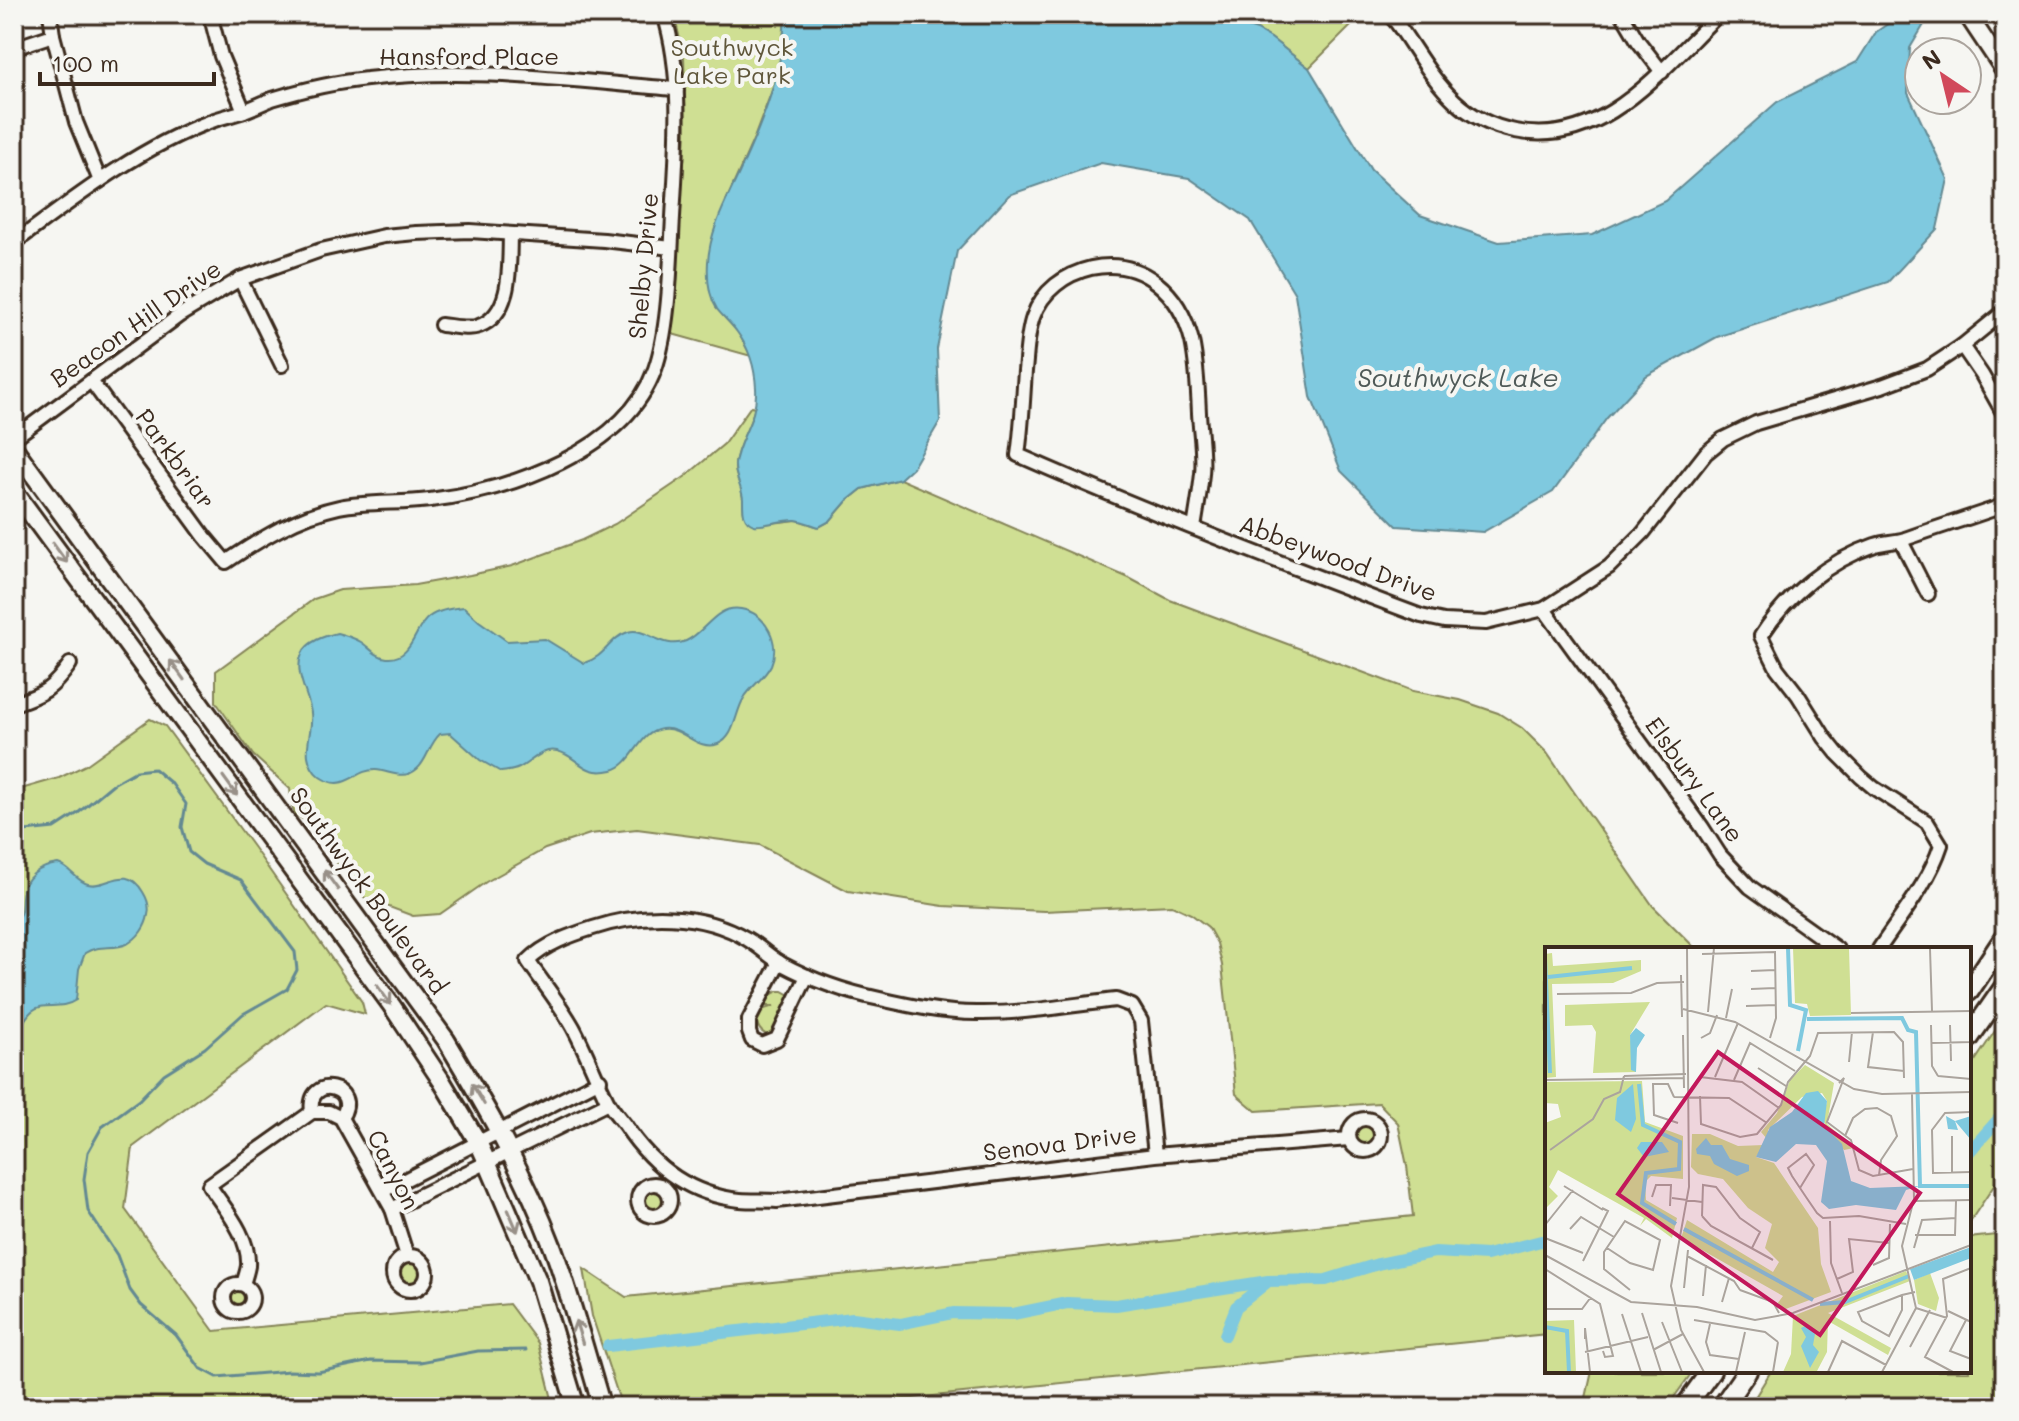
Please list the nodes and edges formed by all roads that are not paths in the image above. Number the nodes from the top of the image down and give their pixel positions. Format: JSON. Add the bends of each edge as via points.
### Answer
{"nodes":[{"id":1,"x":50,"y":14,"type":"edge"},
{"id":2,"x":210,"y":14,"type":"edge"},
{"id":3,"x":664,"y":14,"type":"edge"},
{"id":4,"x":1389,"y":14,"type":"edge"},
{"id":5,"x":1622,"y":14,"type":"edge"},
{"id":6,"x":1719,"y":14,"type":"edge"},
{"id":7,"x":1967,"y":14,"type":"edge"},
{"id":8,"x":53,"y":35,"type":"junction"},
{"id":9,"x":14,"y":51,"type":"edge"},
{"id":10,"x":2005,"y":71,"type":"edge"},
{"id":11,"x":1662,"y":72,"type":"junction"},
{"id":12,"x":677,"y":89,"type":"junction"},
{"id":13,"x":244,"y":111,"type":"junction"},
{"id":14,"x":100,"y":181,"type":"junction"},
{"id":15,"x":510,"y":234,"type":"junction"},
{"id":16,"x":14,"y":243,"type":"edge"},
{"id":17,"x":671,"y":248,"type":"junction"},
{"id":18,"x":240,"y":279,"type":"junction"},
{"id":19,"x":2005,"y":311,"type":"edge"},
{"id":20,"x":441,"y":325,"type":"dead end"},
{"id":21,"x":1962,"y":346,"type":"junction"},
{"id":22,"x":282,"y":365,"type":"dead end"},
{"id":23,"x":91,"y":381,"type":"junction"},
{"id":24,"x":2005,"y":416,"type":"edge"},
{"id":25,"x":14,"y":438,"type":"edge"},
{"id":26,"x":14,"y":448,"type":"edge"},
{"id":27,"x":14,"y":491,"type":"edge"},
{"id":28,"x":2005,"y":505,"type":"edge"},
{"id":29,"x":1194,"y":528,"type":"junction"},
{"id":30,"x":1901,"y":541,"type":"junction"},
{"id":31,"x":226,"y":562,"type":"joint"},
{"id":32,"x":1928,"y":594,"type":"dead end"},
{"id":33,"x":1544,"y":609,"type":"junction"},
{"id":34,"x":70,"y":664,"type":"dead end"},
{"id":35,"x":14,"y":704,"type":"edge"},
{"id":36,"x":231,"y":744,"type":"junction"},
{"id":37,"x":211,"y":759,"type":"junction"},
{"id":38,"x":2005,"y":937,"type":"edge"},
{"id":39,"x":1834,"y":947,"type":"edge"},
{"id":40,"x":1880,"y":947,"type":"edge"},
{"id":41,"x":779,"y":962,"type":"junction"},
{"id":42,"x":807,"y":976,"type":"junction"},
{"id":43,"x":2005,"y":986,"type":"edge"},
{"id":44,"x":1971,"y":988,"type":"edge"},
{"id":45,"x":1971,"y":1035,"type":"edge"},
{"id":46,"x":600,"y":1080,"type":"junction"},
{"id":47,"x":608,"y":1103,"type":"junction"},
{"id":48,"x":312,"y":1112,"type":"junction"},
{"id":49,"x":335,"y":1115,"type":"junction"},
{"id":50,"x":500,"y":1131,"type":"junction"},
{"id":51,"x":1349,"y":1139,"type":"dead end"},
{"id":52,"x":478,"y":1142,"type":"junction"},
{"id":53,"x":509,"y":1151,"type":"junction"},
{"id":54,"x":1155,"y":1155,"type":"junction"},
{"id":55,"x":487,"y":1162,"type":"junction"},
{"id":56,"x":668,"y":1173,"type":"junction"},
{"id":57,"x":662,"y":1187,"type":"dead end"},
{"id":58,"x":383,"y":1191,"type":"junction"},
{"id":59,"x":392,"y":1209,"type":"junction"},
{"id":60,"x":407,"y":1256,"type":"dead end"},
{"id":61,"x":243,"y":1284,"type":"dead end"},
{"id":62,"x":1710,"y":1373,"type":"edge"},
{"id":63,"x":1746,"y":1373,"type":"edge"},
{"id":64,"x":576,"y":1407,"type":"edge"},
{"id":65,"x":602,"y":1407,"type":"edge"},
{"id":66,"x":1685,"y":1407,"type":"edge"},
{"id":67,"x":1722,"y":1407,"type":"edge"}],
"edges":[{"from":1,"to":8,"type":"street"},
{"from":2,"to":13,"type":"street"},
{"from":3,"to":12,"type":"street","name":"Shelby Drive"},
{"from":4,"to":11,"type":"street","via":[[1456,102],[1507,130],[1535,135],[1581,127],[1603,117]]},
{"from":5,"to":11,"type":"street"},
{"from":6,"to":11,"type":"street"},
{"from":7,"to":10,"type":"street"},
{"from":8,"to":9,"type":"street"},
{"from":8,"to":14,"type":"street","via":[[76,122]]},
{"from":12,"to":13,"type":"street","name":"Hansford Place","via":[[486,75],[392,76],[303,91]]},
{"from":12,"to":17,"type":"street","name":"Shelby Drive"},
{"from":13,"to":14,"type":"street","name":"Hansford Place","via":[[171,139]]},
{"from":14,"to":16,"type":"street","name":"Hansford Place"},
{"from":15,"to":17,"type":"street","name":"Beacon Hill Drive"},
{"from":15,"to":18,"type":"street","name":"Beacon Hill Drive","via":[[384,236],[321,250]]},
{"from":15,"to":20,"type":"street","via":[[505,298],[498,315],[478,327]]},
{"from":17,"to":31,"type":"street","name":"Shelby Drive","via":[[664,332],[654,370],[635,406],[599,440],[488,489],[317,513],[274,531]]},
{"from":18,"to":22,"type":"street"},
{"from":18,"to":23,"type":"street","name":"Beacon Hill Drive","via":[[180,315]]},
{"from":19,"to":21,"type":"street","name":"Abbeywood Drive"},
{"from":21,"to":24,"type":"street"},
{"from":21,"to":33,"type":"street","name":"Abbeywood Drive","via":[[1927,369],[1756,423],[1723,439],[1609,567]]},
{"from":23,"to":25,"type":"street","name":"Beacon Hill Drive"},
{"from":23,"to":31,"type":"street","name":"Parkbriar"},
{"from":36,"to":26,"type":"street","name":"Southwyck Boulevard","one_way":true},
{"from":27,"to":37,"type":"street","name":"Southwyck Boulevard","one_way":true},
{"from":28,"to":30,"type":"street"},
{"from":29,"to":29,"type":"street","name":"Abbeywood Drive","via":[[1202,471],[1197,384],[1181,311],[1142,271],[1076,271],[1058,282],[1033,315],[1018,455]]},
{"from":29,"to":33,"type":"street","name":"Abbeywood Drive","via":[[1421,616],[1486,623]]},
{"from":30,"to":32,"type":"street"},
{"from":30,"to":40,"type":"street","via":[[1876,545],[1821,573],[1776,613],[1761,636],[1777,668],[1837,753],[1874,788],[1927,822],[1941,845]]},
{"from":33,"to":39,"type":"street","name":"Elsbury Lane","via":[[1720,855],[1750,887]]},
{"from":34,"to":35,"type":"street","via":[[55,685]]},
{"from":36,"to":37,"type":"street"},
{"from":50,"to":36,"type":"street","name":"Southwyck Boulevard","one_way":true,"via":[[422,1004]]},
{"from":37,"to":52,"type":"street","name":"Southwyck Boulevard","one_way":true,"via":[[392,1006]]},
{"from":38,"to":44,"type":"main road"},
{"from":41,"to":42,"type":"street"},
{"from":41,"to":42,"type":"street","via":[[749,1020],[752,1040],[762,1045],[777,1039]]},
{"from":41,"to":46,"type":"street","via":[[727,930],[666,917],[604,924],[536,952],[528,961]]},
{"from":42,"to":54,"type":"street","via":[[860,994],[955,1012],[996,1013],[1116,1000],[1132,1006],[1141,1021]]},
{"from":43,"to":45,"type":"main road"},
{"from":46,"to":47,"type":"street"},
{"from":46,"to":50,"type":"street"},
{"from":47,"to":53,"type":"street"},
{"from":47,"to":56,"type":"street"},
{"from":48,"to":49,"type":"street"},
{"from":48,"to":49,"type":"street","via":[[318,1091],[333,1087],[347,1104],[346,1112]]},
{"from":48,"to":61,"type":"street","via":[[209,1185],[246,1247]]},
{"from":49,"to":58,"type":"street","name":"Canyon"},
{"from":50,"to":52,"type":"street"},
{"from":50,"to":53,"type":"street","name":"Southwyck Boulevard"},
{"from":51,"to":54,"type":"street","name":"Senova Drive"},
{"from":52,"to":55,"type":"street","name":"Southwyck Boulevard"},
{"from":52,"to":58,"type":"street"},
{"from":53,"to":55,"type":"street"},
{"from":65,"to":53,"type":"street","name":"Southwyck Boulevard","one_way":true,"via":[[553,1247]]},
{"from":54,"to":56,"type":"street","name":"Senova Drive","via":[[777,1201],[714,1195]]},
{"from":55,"to":59,"type":"street"},
{"from":55,"to":64,"type":"street","name":"Southwyck Boulevard","one_way":true,"via":[[538,1281]]},
{"from":56,"to":57,"type":"street"},
{"from":58,"to":59,"type":"street","name":"Canyon"},
{"from":59,"to":60,"type":"street","name":"Canyon"},
{"from":62,"to":66,"type":"main road"},
{"from":63,"to":67,"type":"main road"}]}
